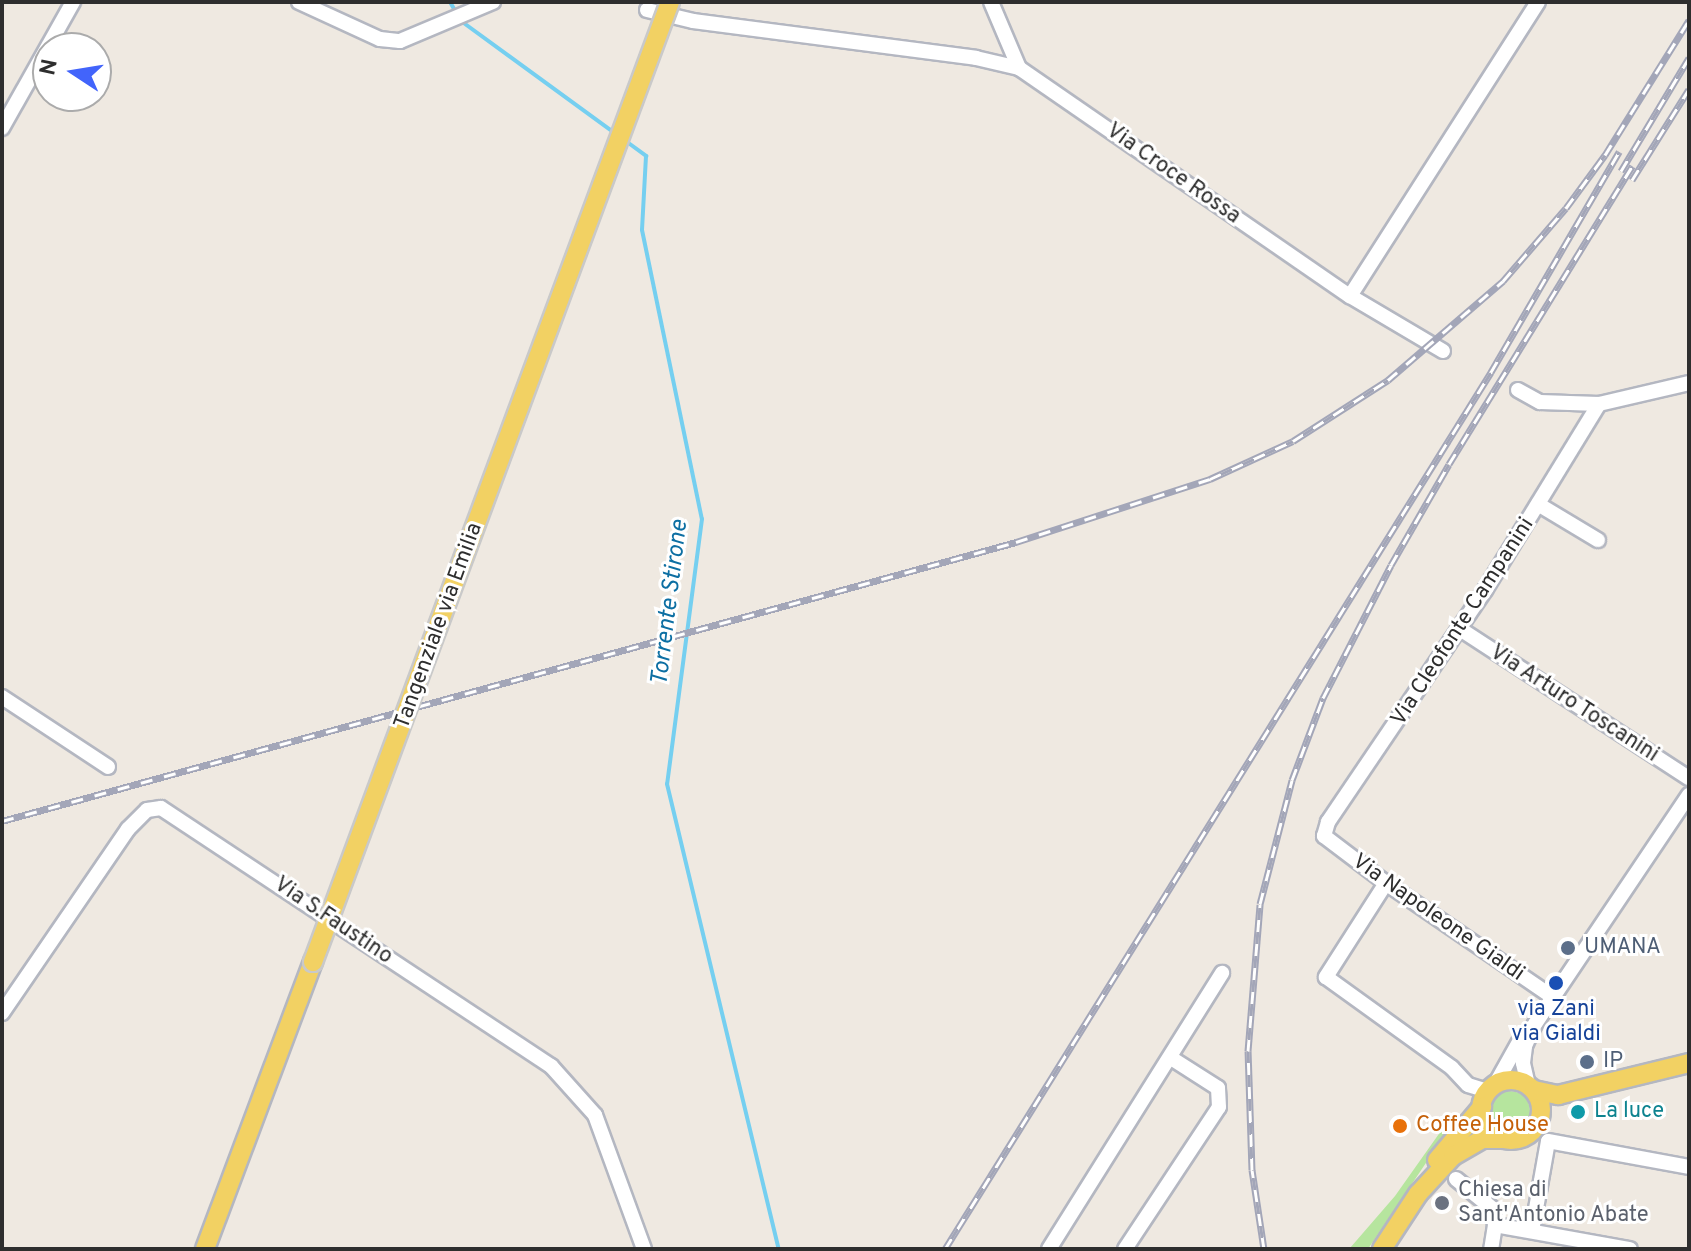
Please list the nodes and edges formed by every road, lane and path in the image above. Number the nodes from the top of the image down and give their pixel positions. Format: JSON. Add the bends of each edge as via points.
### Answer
{"nodes":[{"id":1,"x":73,"y":2,"type":"edge"},
{"id":2,"x":299,"y":2,"type":"edge"},
{"id":3,"x":493,"y":2,"type":"edge"},
{"id":4,"x":670,"y":2,"type":"edge"},
{"id":5,"x":991,"y":2,"type":"edge"},
{"id":6,"x":1538,"y":2,"type":"edge"},
{"id":7,"x":647,"y":10,"type":"dead end"},
{"id":8,"x":1019,"y":68,"type":"junction"},
{"id":9,"x":2,"y":128,"type":"edge"},
{"id":10,"x":1350,"y":296,"type":"junction"},
{"id":11,"x":1443,"y":351,"type":"dead end"},
{"id":12,"x":1689,"y":383,"type":"edge"},
{"id":13,"x":1518,"y":390,"type":"dead end"},
{"id":14,"x":1599,"y":404,"type":"junction"},
{"id":15,"x":1538,"y":504,"type":"junction"},
{"id":16,"x":1598,"y":540,"type":"dead end"},
{"id":17,"x":1460,"y":629,"type":"junction"},
{"id":18,"x":2,"y":697,"type":"edge"},
{"id":19,"x":108,"y":767,"type":"dead end"},
{"id":20,"x":1689,"y":778,"type":"edge"},
{"id":21,"x":1689,"y":795,"type":"edge"},
{"id":22,"x":1324,"y":836,"type":"joint"},
{"id":23,"x":1386,"y":883,"type":"junction"},
{"id":24,"x":1222,"y":973,"type":"dead end"},
{"id":25,"x":1554,"y":998,"type":"junction"},
{"id":26,"x":2,"y":1013,"type":"edge"},
{"id":27,"x":1535,"y":1024,"type":"junction"},
{"id":28,"x":1171,"y":1058,"type":"junction"},
{"id":29,"x":1689,"y":1063,"type":"edge"},
{"id":30,"x":1609,"y":1085,"type":"junction"},
{"id":31,"x":1531,"y":1087,"type":"junction"},
{"id":32,"x":1488,"y":1094,"type":"junction"},
{"id":33,"x":1539,"y":1122,"type":"junction"},
{"id":34,"x":1503,"y":1139,"type":"junction"},
{"id":35,"x":1689,"y":1167,"type":"edge"},
{"id":36,"x":1456,"y":1179,"type":"dead end"},
{"id":37,"x":1418,"y":1194,"type":"junction"},
{"id":38,"x":1495,"y":1225,"type":"junction"},
{"id":39,"x":1532,"y":1231,"type":"junction"},
{"id":40,"x":205,"y":1249,"type":"edge"},
{"id":41,"x":644,"y":1249,"type":"edge"},
{"id":42,"x":1049,"y":1249,"type":"edge"},
{"id":43,"x":1125,"y":1249,"type":"edge"},
{"id":44,"x":1382,"y":1249,"type":"edge"},
{"id":45,"x":1491,"y":1249,"type":"edge"},
{"id":46,"x":1630,"y":1249,"type":"edge"}],
"edges":[{"from":1,"to":9,"type":"street"},
{"from":2,"to":3,"type":"street","via":[[380,39],[400,41]]},
{"from":4,"to":40,"type":"main road","name":"Tangenziale via Emilia","bridge":true},
{"from":5,"to":8,"type":"street"},
{"from":6,"to":10,"type":"street"},
{"from":7,"to":8,"type":"street","name":"Via Croce Rossa"},
{"from":8,"to":10,"type":"street","name":"Via Croce Rossa"},
{"from":10,"to":11,"type":"street","name":"Via Croce Rossa"},
{"from":12,"to":14,"type":"street"},
{"from":13,"to":14,"type":"street","via":[[1540,402]]},
{"from":14,"to":15,"type":"street","name":"Via Cleofonte Campanini"},
{"from":15,"to":16,"type":"street"},
{"from":15,"to":17,"type":"street","name":"Via Cleofonte Campanini"},
{"from":17,"to":20,"type":"street","name":"Via Arturo Toscanini"},
{"from":17,"to":22,"type":"street","name":"Via Cleofonte Campanini","via":[[1328,822]]},
{"from":18,"to":19,"type":"street"},
{"from":21,"to":25,"type":"street"},
{"from":22,"to":23,"type":"street","name":"Via Napoleone Gialdi"},
{"from":23,"to":25,"type":"street","name":"Via Napoleone Gialdi"},
{"from":23,"to":32,"type":"street","via":[[1326,977],[1468,1085]]},
{"from":24,"to":28,"type":"street"},
{"from":25,"to":27,"type":"street"},
{"from":26,"to":41,"type":"street","name":"Via S.Faustino","via":[[128,829],[147,810],[161,808],[551,1066],[595,1115]]},
{"from":27,"to":31,"type":"street","via":[[1524,1055]]},
{"from":27,"to":32,"type":"street"},
{"from":28,"to":42,"type":"street"},
{"from":28,"to":43,"type":"street","via":[[1218,1088],[1219,1107]]},
{"from":29,"to":30,"type":"main road"},
{"from":30,"to":31,"type":"main road","via":[[1558,1095]]},
{"from":30,"to":33,"type":"main road","via":[[1569,1101]]},
{"from":31,"to":32,"type":"main road","via":[[1511,1080]]},
{"from":31,"to":33,"type":"main road","via":[[1541,1105]]},
{"from":32,"to":34,"type":"main road","via":[[1487,1127]]},
{"from":32,"to":37,"type":"main road","via":[[1431,1166]]},
{"from":33,"to":34,"type":"main road","via":[[1520,1138]]},
{"from":34,"to":37,"type":"main road","via":[[1483,1139],[1453,1156]]},
{"from":35,"to":39,"type":"street","via":[[1548,1141]]},
{"from":36,"to":38,"type":"street","via":[[1493,1209]]},
{"from":37,"to":44,"type":"main road"},
{"from":38,"to":39,"type":"street"},
{"from":38,"to":45,"type":"street"},
{"from":39,"to":46,"type":"street"}]}
